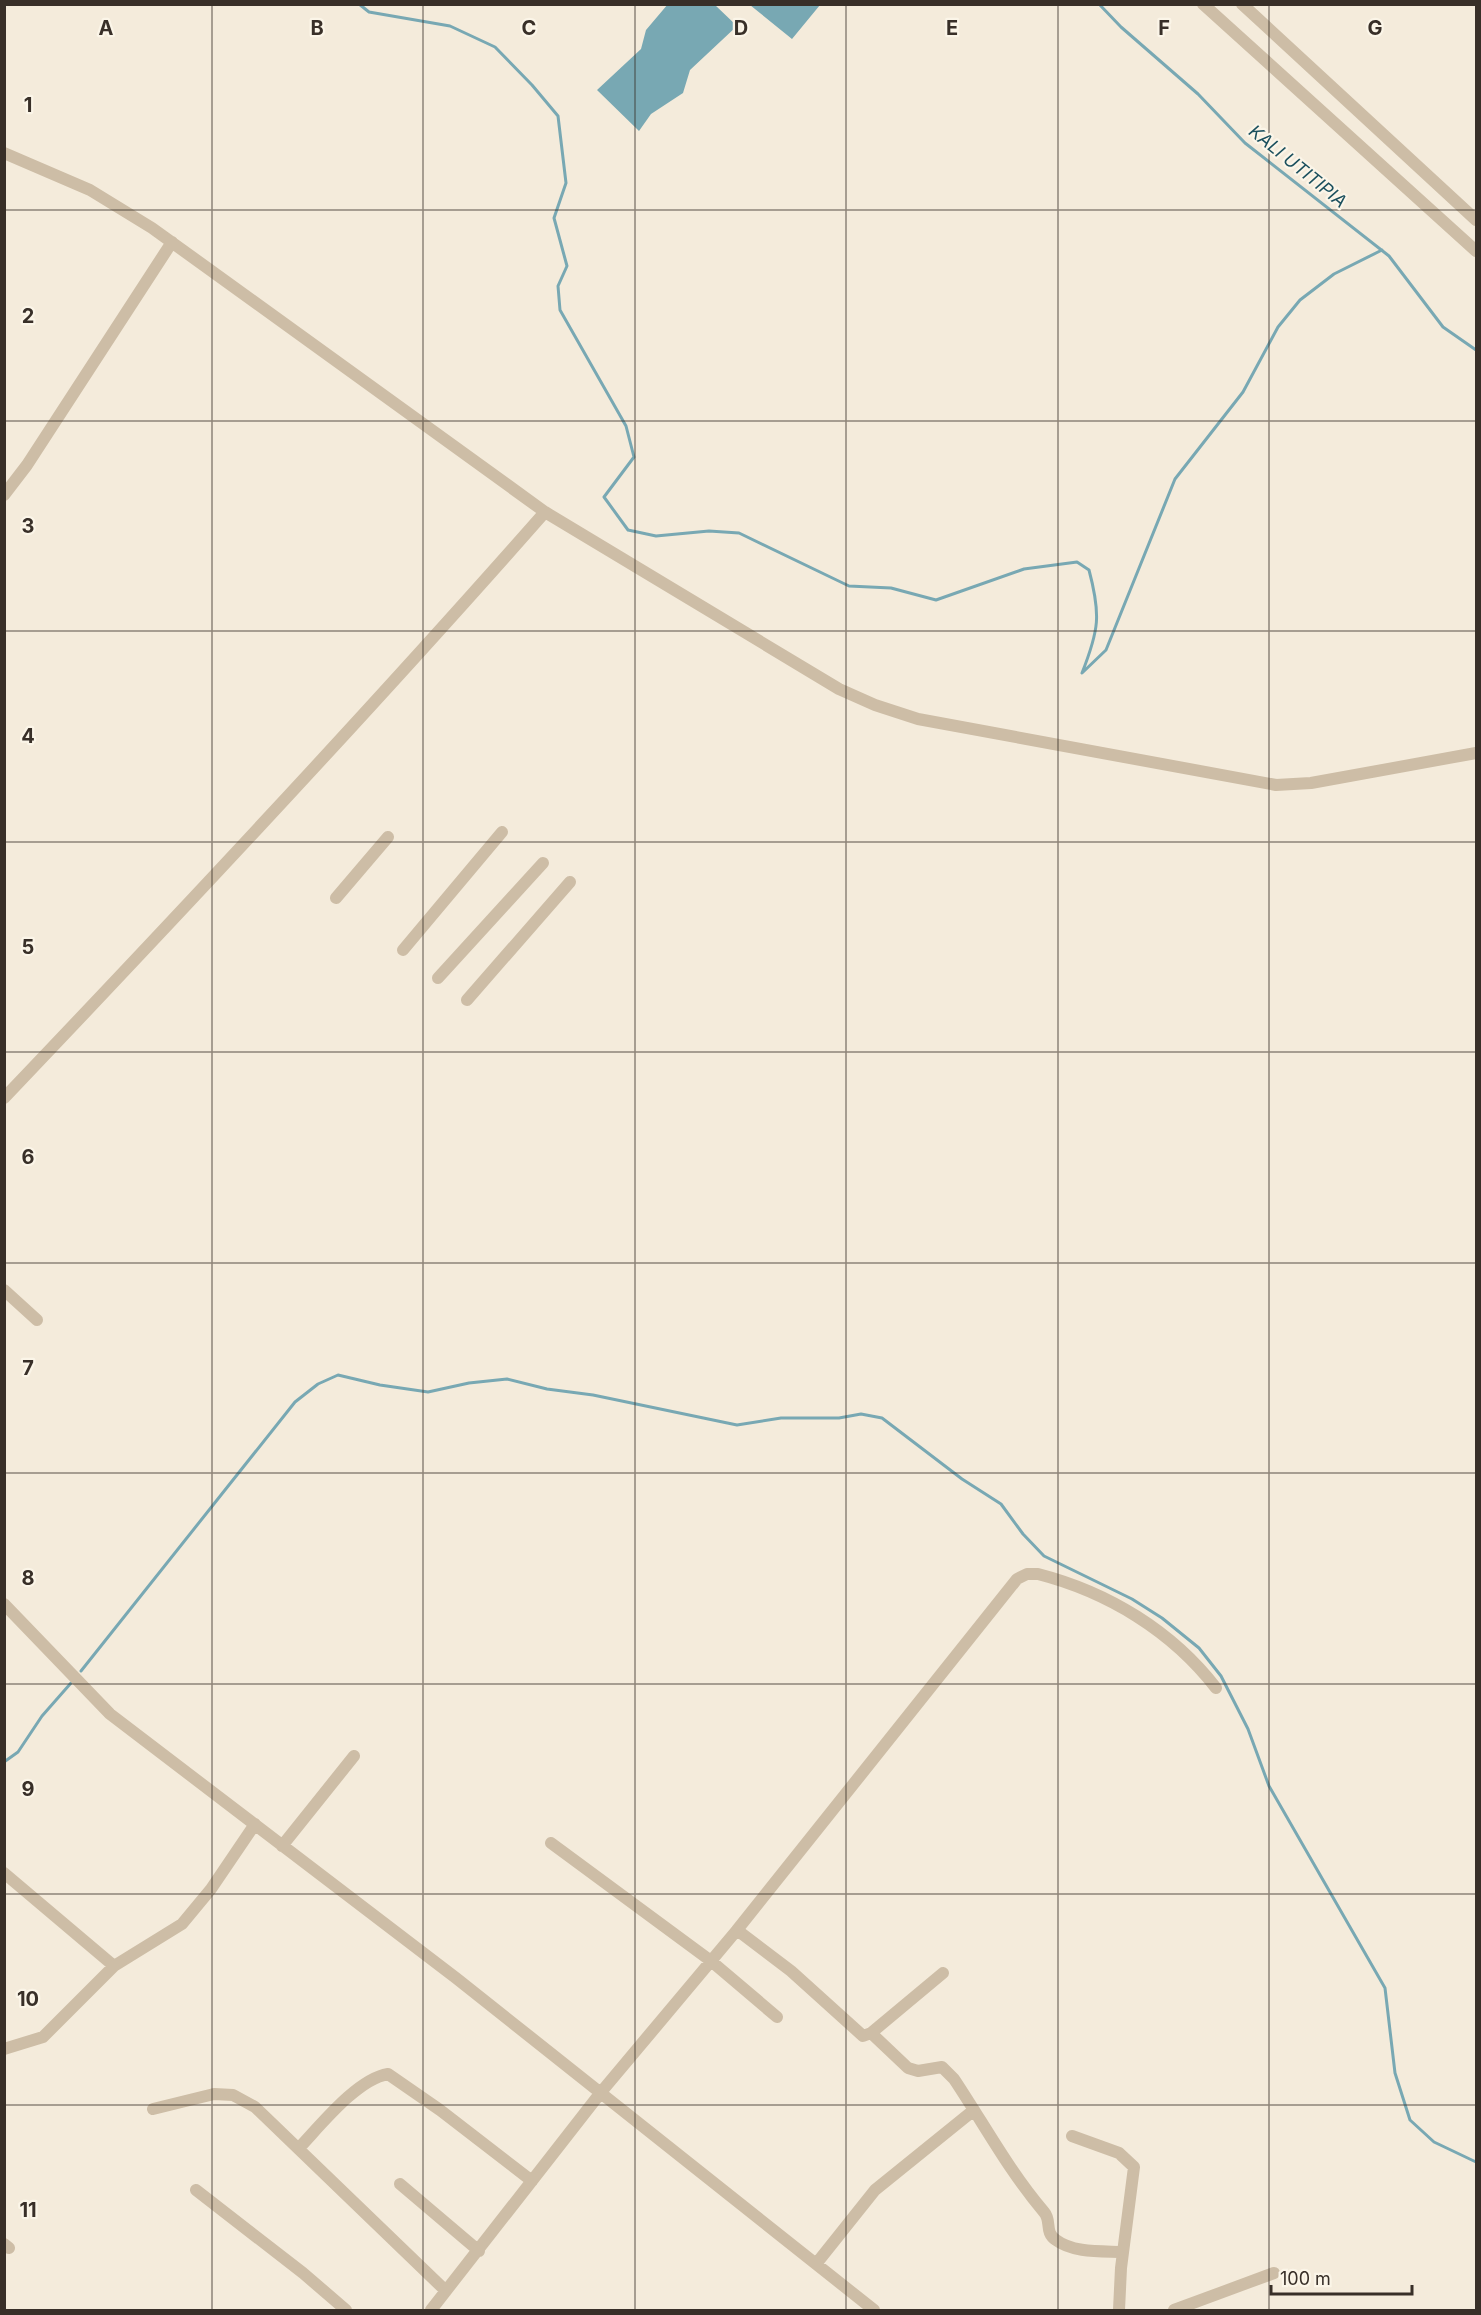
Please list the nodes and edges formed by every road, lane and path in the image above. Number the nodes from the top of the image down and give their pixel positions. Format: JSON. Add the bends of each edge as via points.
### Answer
{"nodes":[{"id":1,"x":1203,"y":4,"type":"edge"},
{"id":2,"x":1242,"y":4,"type":"edge"},
{"id":3,"x":4,"y":153,"type":"edge"},
{"id":4,"x":1476,"y":220,"type":"edge"},
{"id":5,"x":172,"y":242,"type":"junction"},
{"id":6,"x":1476,"y":251,"type":"edge"},
{"id":7,"x":4,"y":495,"type":"edge"},
{"id":8,"x":545,"y":512,"type":"junction"},
{"id":9,"x":1476,"y":753,"type":"edge"},
{"id":10,"x":502,"y":832,"type":"dead end"},
{"id":11,"x":388,"y":837,"type":"dead end"},
{"id":12,"x":543,"y":863,"type":"dead end"},
{"id":13,"x":570,"y":882,"type":"dead end"},
{"id":14,"x":336,"y":898,"type":"dead end"},
{"id":15,"x":403,"y":950,"type":"dead end"},
{"id":16,"x":438,"y":978,"type":"dead end"},
{"id":17,"x":467,"y":1000,"type":"dead end"},
{"id":18,"x":5,"y":1097,"type":"edge"},
{"id":19,"x":4,"y":1290,"type":"edge"},
{"id":20,"x":37,"y":1320,"type":"dead end"},
{"id":21,"x":4,"y":1604,"type":"edge"},
{"id":22,"x":1216,"y":1688,"type":"dead end"},
{"id":23,"x":354,"y":1756,"type":"dead end"},
{"id":24,"x":255,"y":1824,"type":"junction"},
{"id":25,"x":551,"y":1843,"type":"dead end"},
{"id":26,"x":282,"y":1846,"type":"junction"},
{"id":27,"x":4,"y":1873,"type":"edge"},
{"id":28,"x":737,"y":1930,"type":"junction"},
{"id":29,"x":711,"y":1961,"type":"junction"},
{"id":30,"x":114,"y":1966,"type":"junction"},
{"id":31,"x":943,"y":1973,"type":"dead end"},
{"id":32,"x":777,"y":2017,"type":"dead end"},
{"id":33,"x":871,"y":2033,"type":"junction"},
{"id":34,"x":4,"y":2049,"type":"edge"},
{"id":35,"x":602,"y":2091,"type":"junction"},
{"id":36,"x":153,"y":2109,"type":"dead end"},
{"id":37,"x":974,"y":2110,"type":"junction"},
{"id":38,"x":1072,"y":2136,"type":"dead end"},
{"id":39,"x":299,"y":2148,"type":"junction"},
{"id":40,"x":532,"y":2181,"type":"junction"},
{"id":41,"x":400,"y":2184,"type":"dead end"},
{"id":42,"x":196,"y":2190,"type":"dead end"},
{"id":43,"x":479,"y":2251,"type":"junction"},
{"id":44,"x":1123,"y":2252,"type":"junction"},
{"id":45,"x":816,"y":2264,"type":"junction"},
{"id":46,"x":1274,"y":2273,"type":"dead end"},
{"id":47,"x":446,"y":2291,"type":"junction"},
{"id":48,"x":346,"y":2310,"type":"edge"},
{"id":49,"x":431,"y":2310,"type":"edge"},
{"id":50,"x":874,"y":2310,"type":"edge"},
{"id":51,"x":1119,"y":2310,"type":"edge"},
{"id":52,"x":1174,"y":2310,"type":"edge"}],
"edges":[{"from":1,"to":6,"type":"street"},
{"from":2,"to":4,"type":"street"},
{"from":3,"to":5,"type":"street","via":[[112,201]]},
{"from":5,"to":7,"type":"street"},
{"from":5,"to":8,"type":"street"},
{"from":8,"to":9,"type":"street","via":[[839,689],[918,719],[1276,785],[1311,783]]},
{"from":8,"to":18,"type":"street","via":[[147,949]]},
{"from":10,"to":15,"type":"street"},
{"from":11,"to":14,"type":"street"},
{"from":12,"to":16,"type":"street"},
{"from":13,"to":17,"type":"street"},
{"from":19,"to":20,"type":"street"},
{"from":21,"to":24,"type":"street","via":[[110,1714]]},
{"from":22,"to":28,"type":"street","via":[[1184,1651],[1121,1607],[1044,1576],[1022,1576]]},
{"from":23,"to":26,"type":"street"},
{"from":24,"to":26,"type":"street"},
{"from":24,"to":30,"type":"street","via":[[188,1919]]},
{"from":25,"to":29,"type":"street"},
{"from":26,"to":35,"type":"street"},
{"from":27,"to":30,"type":"street"},
{"from":28,"to":29,"type":"street"},
{"from":28,"to":33,"type":"street","via":[[791,1971],[860,2034]]},
{"from":29,"to":32,"type":"street"},
{"from":29,"to":35,"type":"street"},
{"from":30,"to":34,"type":"street","via":[[43,2037]]},
{"from":31,"to":33,"type":"street"},
{"from":33,"to":37,"type":"street","via":[[908,2068],[918,2071],[942,2067]]},
{"from":35,"to":40,"type":"street"},
{"from":35,"to":45,"type":"street"},
{"from":36,"to":39,"type":"street","via":[[214,2094],[233,2095],[255,2107]]},
{"from":37,"to":44,"type":"street","via":[[1024,2189],[1045,2212],[1053,2239],[1080,2249]]},
{"from":37,"to":45,"type":"street","via":[[875,2190]]},
{"from":38,"to":44,"type":"street","via":[[1119,2153],[1134,2167]]},
{"from":39,"to":40,"type":"street","via":[[359,2089],[388,2074]]},
{"from":39,"to":47,"type":"street"},
{"from":40,"to":43,"type":"street"},
{"from":41,"to":43,"type":"street"},
{"from":42,"to":48,"type":"street"},
{"from":43,"to":47,"type":"street"},
{"from":44,"to":51,"type":"street"},
{"from":45,"to":50,"type":"street"},
{"from":46,"to":52,"type":"street"},
{"from":47,"to":49,"type":"street"}]}
